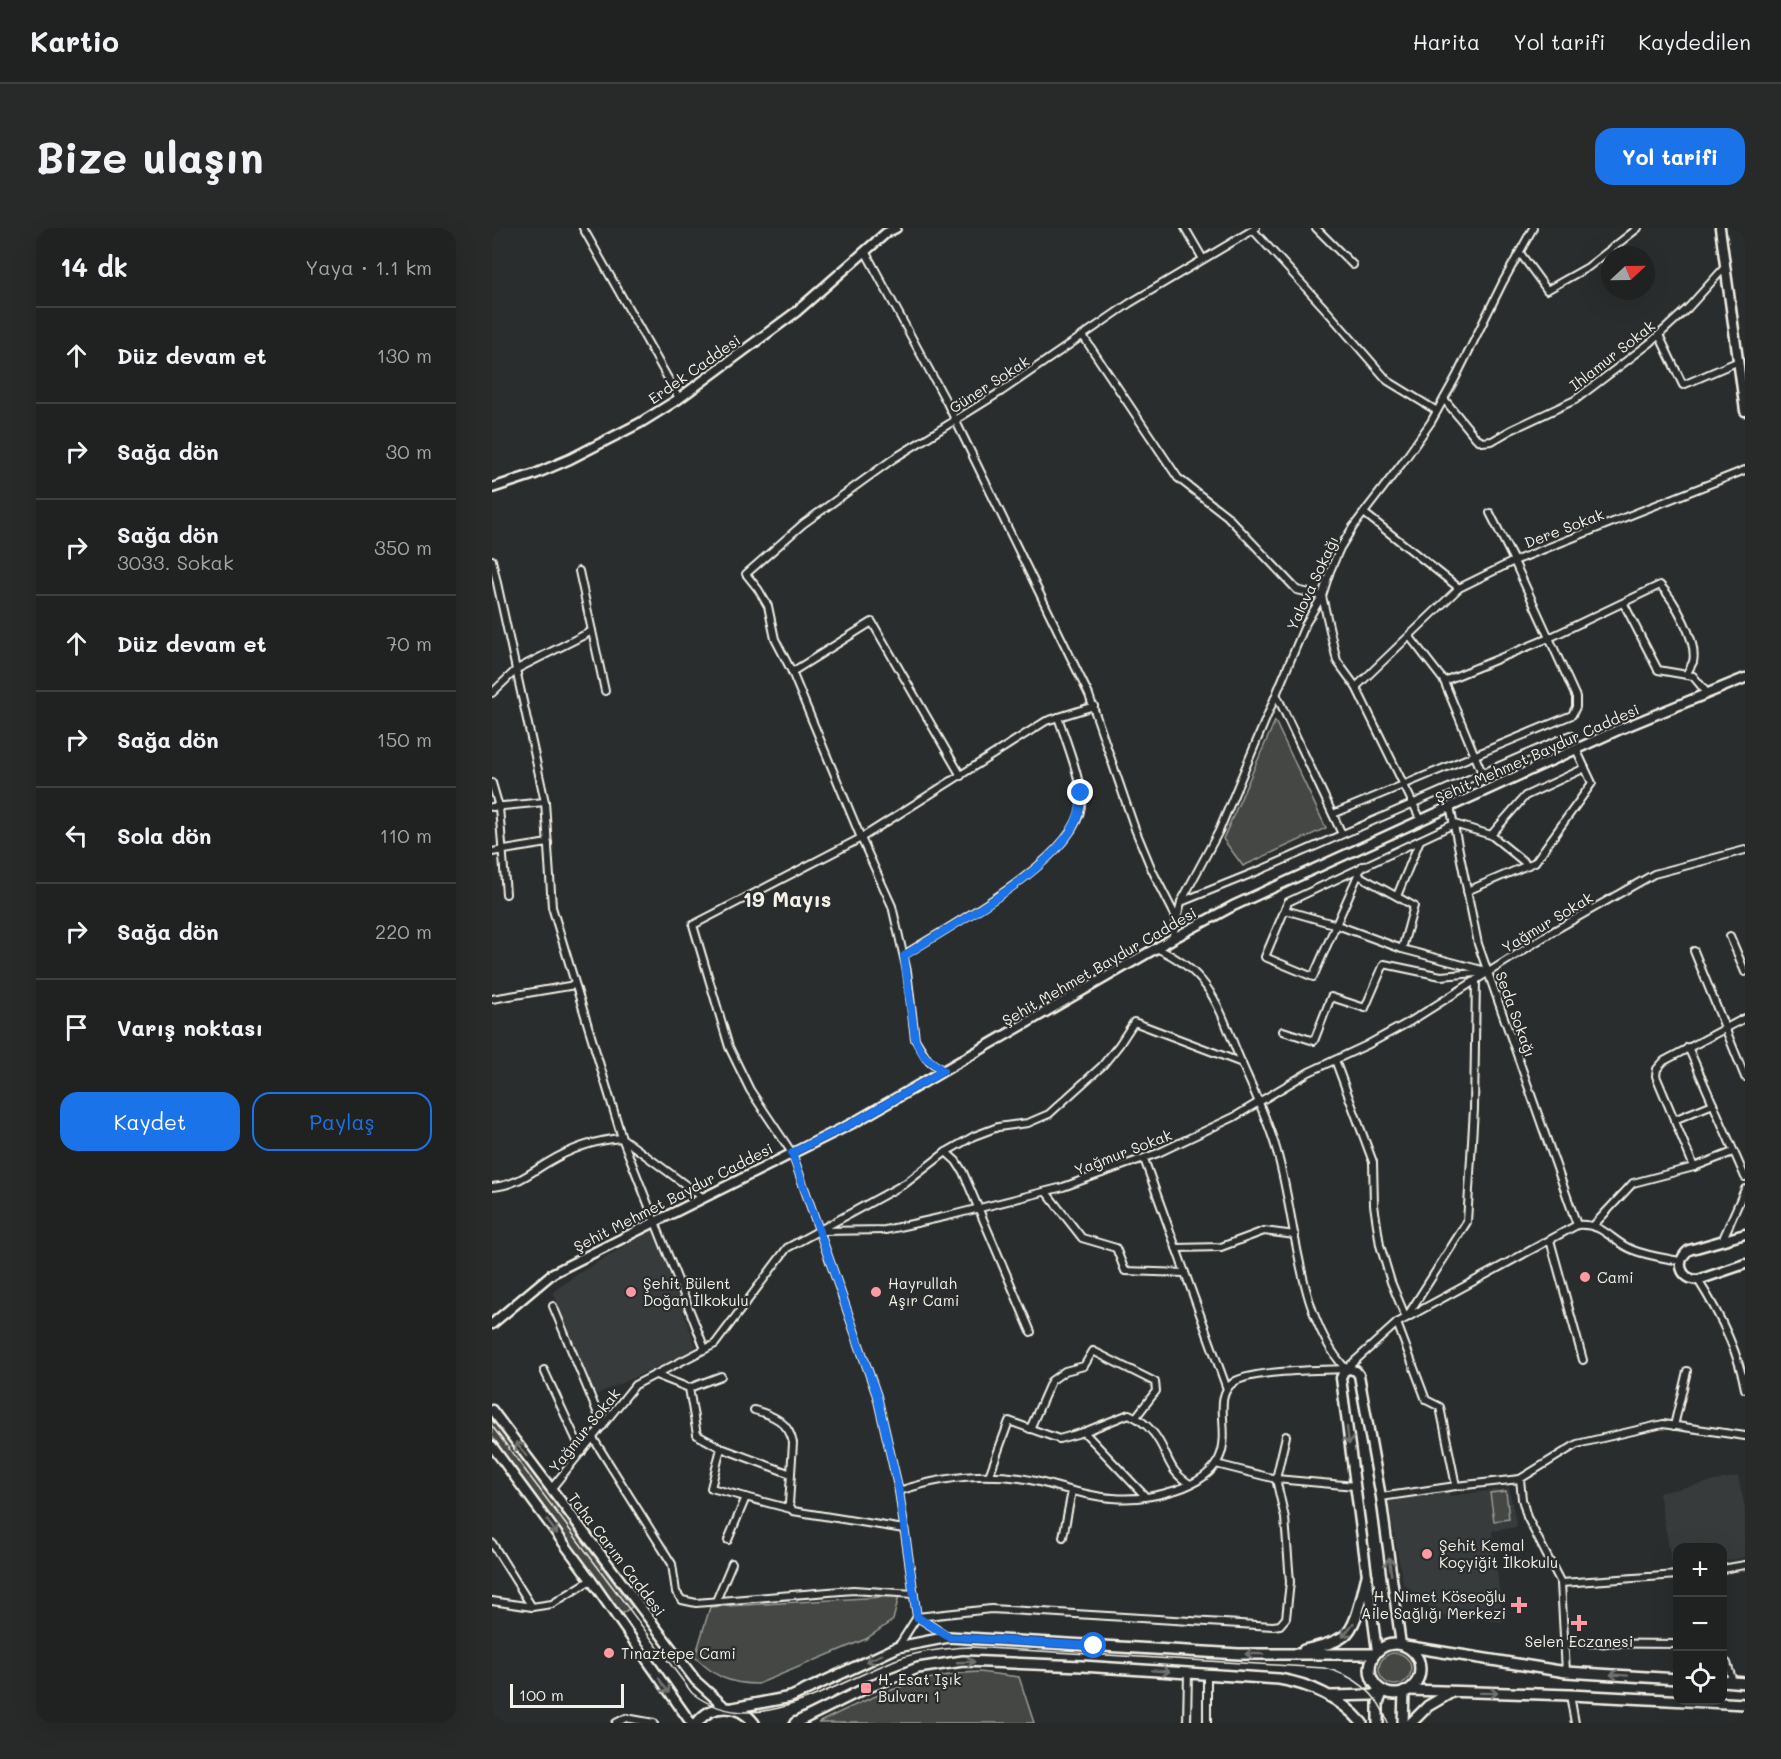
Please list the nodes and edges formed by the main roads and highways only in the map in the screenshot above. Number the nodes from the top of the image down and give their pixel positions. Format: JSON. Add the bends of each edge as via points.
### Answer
{"nodes":[{"id":1,"x":1367,"y":1576,"type":"road end"},
{"id":2,"x":1403,"y":1645,"type":"junction"},
{"id":3,"x":1376,"y":1652,"type":"junction"},
{"id":4,"x":1290,"y":1653,"type":"junction"},
{"id":5,"x":1673,"y":1678,"type":"edge"},
{"id":6,"x":1727,"y":1681,"type":"edge"},
{"id":7,"x":1745,"y":1683,"type":"edge"},
{"id":8,"x":1382,"y":1690,"type":"junction"},
{"id":9,"x":1407,"y":1691,"type":"junction"},
{"id":10,"x":1452,"y":1692,"type":"junction"},
{"id":11,"x":1328,"y":1696,"type":"junction"},
{"id":12,"x":1745,"y":1704,"type":"edge"},
{"id":13,"x":729,"y":1708,"type":"junction"},
{"id":14,"x":697,"y":1723,"type":"edge"},
{"id":15,"x":754,"y":1723,"type":"edge"},
{"id":16,"x":795,"y":1723,"type":"edge"},
{"id":17,"x":1362,"y":1723,"type":"edge"},
{"id":18,"x":1378,"y":1723,"type":"edge"},
{"id":19,"x":1403,"y":1723,"type":"edge"},
{"id":20,"x":1411,"y":1723,"type":"edge"}],
"edges":[{"from":1,"to":4,"type":"main road","one_way":true,"via":[[1354,1623],[1347,1634],[1339,1640]]},
{"from":2,"to":3,"type":"main road","via":[[1386,1646]]},
{"from":5,"to":2,"type":"main road","one_way":true,"via":[[1566,1672]]},
{"from":2,"to":9,"type":"main road","via":[[1415,1653],[1420,1664],[1419,1676]]},
{"from":3,"to":4,"type":"main road"},
{"from":3,"to":8,"type":"main road","via":[[1371,1674]]},
{"from":4,"to":13,"type":"main road","one_way":true,"via":[[1239,1654],[949,1637],[898,1647],[790,1697]]},
{"from":6,"to":7,"type":"main road"},
{"from":8,"to":9,"type":"main road","via":[[1395,1694]]},
{"from":8,"to":11,"type":"main road","via":[[1372,1695]]},
{"from":8,"to":18,"type":"main road"},
{"from":9,"to":10,"type":"main road"},
{"from":9,"to":19,"type":"main road"},
{"from":10,"to":12,"type":"main road","one_way":true},
{"from":10,"to":20,"type":"main road","via":[[1428,1706]]},
{"from":16,"to":11,"type":"main road","one_way":true,"via":[[918,1668],[963,1661],[1289,1681]]},
{"from":11,"to":17,"type":"main road"},
{"from":13,"to":14,"type":"main road","via":[[708,1712]]},
{"from":13,"to":15,"type":"main road","via":[[744,1713]]}]}
